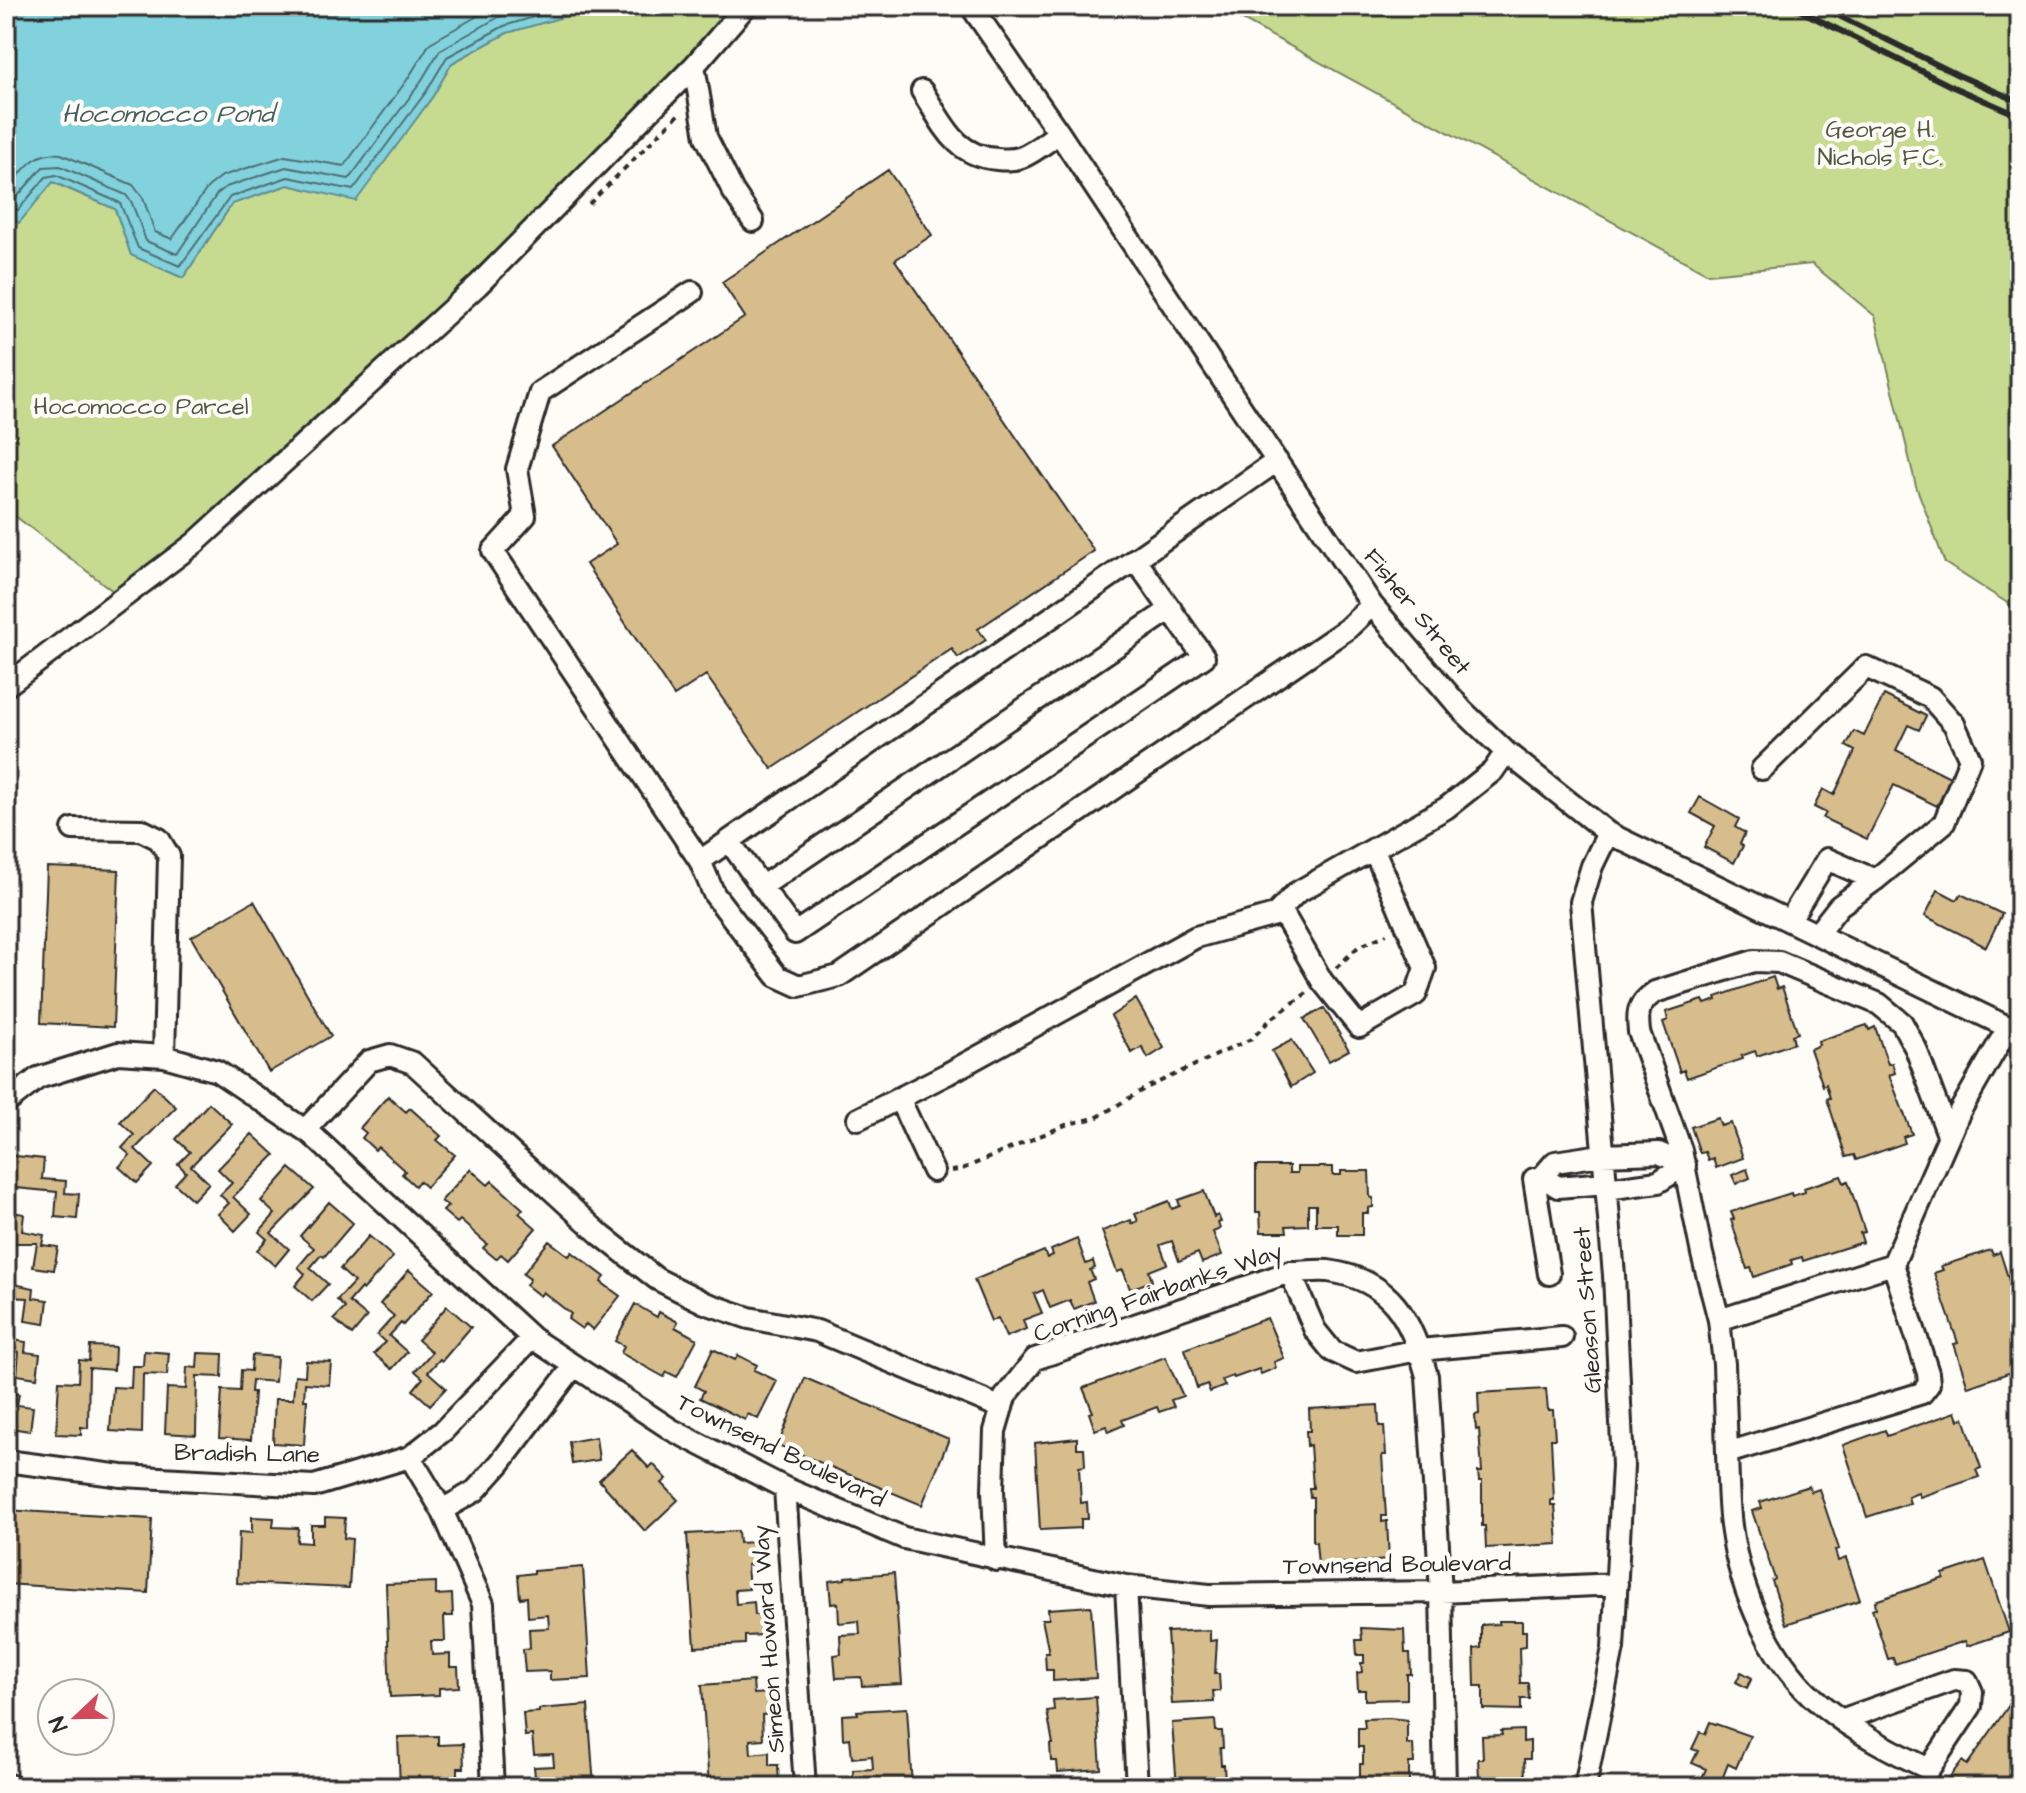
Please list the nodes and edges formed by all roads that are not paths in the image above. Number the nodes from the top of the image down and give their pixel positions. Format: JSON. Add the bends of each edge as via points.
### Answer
{"nodes":[{"id":1,"x":746,"y":6,"type":"edge"},
{"id":2,"x":971,"y":6,"type":"edge"},
{"id":3,"x":694,"y":66,"type":"junction"},
{"id":4,"x":922,"y":91,"type":"dead end"},
{"id":5,"x":1059,"y":133,"type":"junction"},
{"id":6,"x":753,"y":221,"type":"dead end"},
{"id":7,"x":692,"y":292,"type":"dead end"},
{"id":8,"x":1277,"y":461,"type":"junction"},
{"id":9,"x":1135,"y":559,"type":"junction"},
{"id":10,"x":1372,"y":605,"type":"junction"},
{"id":11,"x":1171,"y":609,"type":"junction"},
{"id":12,"x":6,"y":686,"type":"edge"},
{"id":13,"x":1506,"y":752,"type":"junction"},
{"id":14,"x":1762,"y":769,"type":"dead end"},
{"id":15,"x":73,"y":829,"type":"dead end"},
{"id":16,"x":1608,"y":833,"type":"junction"},
{"id":17,"x":729,"y":841,"type":"junction"},
{"id":18,"x":1374,"y":850,"type":"junction"},
{"id":19,"x":700,"y":861,"type":"junction"},
{"id":20,"x":1875,"y":880,"type":"junction"},
{"id":21,"x":761,"y":887,"type":"junction"},
{"id":22,"x":1281,"y":910,"type":"junction"},
{"id":23,"x":1789,"y":921,"type":"junction"},
{"id":24,"x":1817,"y":934,"type":"junction"},
{"id":25,"x":2015,"y":1030,"type":"edge"},
{"id":26,"x":164,"y":1056,"type":"junction"},
{"id":27,"x":899,"y":1098,"type":"junction"},
{"id":28,"x":6,"y":1103,"type":"edge"},
{"id":29,"x":858,"y":1119,"type":"dead end"},
{"id":30,"x":305,"y":1130,"type":"junction"},
{"id":31,"x":1948,"y":1135,"type":"junction"},
{"id":32,"x":1601,"y":1155,"type":"junction"},
{"id":33,"x":1685,"y":1165,"type":"junction"},
{"id":34,"x":933,"y":1171,"type":"road end"},
{"id":35,"x":1542,"y":1177,"type":"junction"},
{"id":36,"x":1606,"y":1186,"type":"junction"},
{"id":37,"x":1893,"y":1264,"type":"junction"},
{"id":38,"x":1290,"y":1272,"type":"junction"},
{"id":39,"x":1549,"y":1274,"type":"dead end"},
{"id":40,"x":1719,"y":1320,"type":"junction"},
{"id":41,"x":1562,"y":1337,"type":"dead end"},
{"id":42,"x":532,"y":1338,"type":"junction"},
{"id":43,"x":1419,"y":1350,"type":"junction"},
{"id":44,"x":574,"y":1366,"type":"junction"},
{"id":45,"x":1002,"y":1408,"type":"junction"},
{"id":46,"x":1727,"y":1453,"type":"junction"},
{"id":47,"x":410,"y":1457,"type":"junction"},
{"id":48,"x":6,"y":1461,"type":"edge"},
{"id":49,"x":785,"y":1488,"type":"junction"},
{"id":50,"x":442,"y":1510,"type":"junction"},
{"id":51,"x":996,"y":1560,"type":"junction"},
{"id":52,"x":1617,"y":1584,"type":"junction"},
{"id":53,"x":1126,"y":1586,"type":"junction"},
{"id":54,"x":1441,"y":1592,"type":"junction"},
{"id":55,"x":1841,"y":1720,"type":"junction"},
{"id":56,"x":6,"y":1784,"type":"edge"},
{"id":57,"x":13,"y":1787,"type":"edge"},
{"id":58,"x":493,"y":1787,"type":"edge"},
{"id":59,"x":805,"y":1787,"type":"edge"},
{"id":60,"x":1137,"y":1787,"type":"edge"},
{"id":61,"x":1445,"y":1787,"type":"edge"},
{"id":62,"x":1585,"y":1787,"type":"edge"}],
"edges":[{"from":1,"to":3,"type":"street"},
{"from":2,"to":5,"type":"street","name":"Fisher Street"},
{"from":3,"to":6,"type":"street","via":[[706,137]]},
{"from":3,"to":12,"type":"street","via":[[478,285],[195,543]]},
{"from":4,"to":5,"type":"street","via":[[962,149],[983,158],[1022,157]]},
{"from":5,"to":8,"type":"street","name":"Fisher Street"},
{"from":7,"to":19,"type":"street","via":[[540,392],[517,469],[525,516],[493,551]]},
{"from":8,"to":9,"type":"street"},
{"from":8,"to":10,"type":"street","name":"Fisher Street"},
{"from":9,"to":11,"type":"street"},
{"from":9,"to":17,"type":"street"},
{"from":10,"to":13,"type":"street","name":"Fisher Street","via":[[1463,711]]},
{"from":10,"to":19,"type":"street","via":[[1347,629],[839,976],[799,986],[777,976],[714,894]]},
{"from":11,"to":21,"type":"street"},
{"from":11,"to":21,"type":"street","via":[[1204,657],[1178,675],[795,933]]},
{"from":13,"to":16,"type":"street","name":"Fisher Street"},
{"from":13,"to":18,"type":"street","via":[[1465,795]]},
{"from":14,"to":20,"type":"street","via":[[1866,667],[1930,697],[1954,724],[1970,759],[1944,823]]},
{"from":15,"to":26,"type":"street","via":[[141,830],[159,839],[169,856]]},
{"from":16,"to":23,"type":"street","name":"Fisher Street"},
{"from":16,"to":32,"type":"street","name":"Gleason Street","via":[[1581,902]]},
{"from":17,"to":19,"type":"street"},
{"from":17,"to":21,"type":"street"},
{"from":18,"to":22,"type":"street","via":[[1296,893]]},
{"from":18,"to":22,"type":"street","via":[[1425,968],[1416,994],[1359,1027],[1322,981]]},
{"from":20,"to":23,"type":"street","via":[[1827,859]]},
{"from":20,"to":24,"type":"street","via":[[1839,906]]},
{"from":22,"to":27,"type":"street","via":[[1196,937]]},
{"from":23,"to":24,"type":"street","name":"Fisher Street"},
{"from":24,"to":25,"type":"street","name":"Fisher Street"},
{"from":25,"to":31,"type":"street","via":[[1972,1087]]},
{"from":26,"to":28,"type":"street","name":"Townsend Boulevard","via":[[118,1053],[38,1078]]},
{"from":26,"to":30,"type":"street","name":"Townsend Boulevard","via":[[217,1071]]},
{"from":27,"to":29,"type":"street"},
{"from":27,"to":34,"type":"street"},
{"from":30,"to":42,"type":"street","name":"Townsend Boulevard"},
{"from":30,"to":45,"type":"street","via":[[369,1061],[390,1055],[413,1063],[601,1235],[657,1279],[749,1318],[817,1331]]},
{"from":31,"to":33,"type":"street","via":[[1902,1023],[1879,1004],[1779,962],[1754,961],[1641,1001],[1639,1032]]},
{"from":31,"to":37,"type":"street"},
{"from":32,"to":33,"type":"street","via":[[1659,1153]]},
{"from":32,"to":35,"type":"street","via":[[1555,1162]]},
{"from":32,"to":36,"type":"street","name":"Gleason Street"},
{"from":33,"to":36,"type":"street","via":[[1658,1182]]},
{"from":33,"to":40,"type":"street"},
{"from":35,"to":36,"type":"street","via":[[1558,1187]]},
{"from":35,"to":39,"type":"street","via":[[1534,1179]]},
{"from":36,"to":52,"type":"street","name":"Gleason Street","via":[[1623,1466]]},
{"from":37,"to":40,"type":"street"},
{"from":37,"to":46,"type":"street","via":[[1928,1373],[1929,1384],[1922,1393]]},
{"from":38,"to":43,"type":"street","name":"Corning Fairbanks Way","via":[[1328,1271],[1376,1286],[1400,1310]]},
{"from":38,"to":43,"type":"street","via":[[1315,1330],[1332,1351],[1356,1362]]},
{"from":38,"to":45,"type":"street","name":"Corning Fairbanks Way","via":[[1035,1359]]},
{"from":40,"to":46,"type":"street"},
{"from":41,"to":43,"type":"street"},
{"from":42,"to":44,"type":"street","name":"Townsend Boulevard"},
{"from":42,"to":47,"type":"street","name":"Bradish Lane","via":[[443,1431]]},
{"from":43,"to":54,"type":"street","name":"Corning Fairbanks Way","via":[[1427,1376]]},
{"from":44,"to":49,"type":"street","name":"Townsend Boulevard","via":[[672,1430]]},
{"from":44,"to":50,"type":"street","via":[[475,1491]]},
{"from":45,"to":51,"type":"street","name":"Corning Fairbanks Way","via":[[993,1475]]},
{"from":46,"to":55,"type":"street","via":[[1735,1546],[1763,1628],[1795,1679]]},
{"from":47,"to":48,"type":"street","name":"Bradish Lane","via":[[314,1486],[122,1476]]},
{"from":47,"to":50,"type":"street"},
{"from":49,"to":51,"type":"street","name":"Townsend Boulevard","via":[[904,1538]]},
{"from":49,"to":59,"type":"street","name":"Simeon Howard Way"},
{"from":50,"to":58,"type":"street","via":[[483,1604]]},
{"from":51,"to":53,"type":"street","name":"Townsend Boulevard"},
{"from":52,"to":54,"type":"street","name":"Townsend Boulevard"},
{"from":52,"to":62,"type":"street","name":"Gleason Street","via":[[1613,1648]]},
{"from":53,"to":54,"type":"street","name":"Townsend Boulevard","via":[[1209,1595]]},
{"from":53,"to":60,"type":"street"},
{"from":54,"to":61,"type":"street","name":"Corning Fairbanks Way"},
{"from":55,"to":55,"type":"street","via":[[1929,1769],[1971,1706],[1972,1692],[1967,1681],[1954,1680]]},
{"from":56,"to":57,"type":"street"}]}
